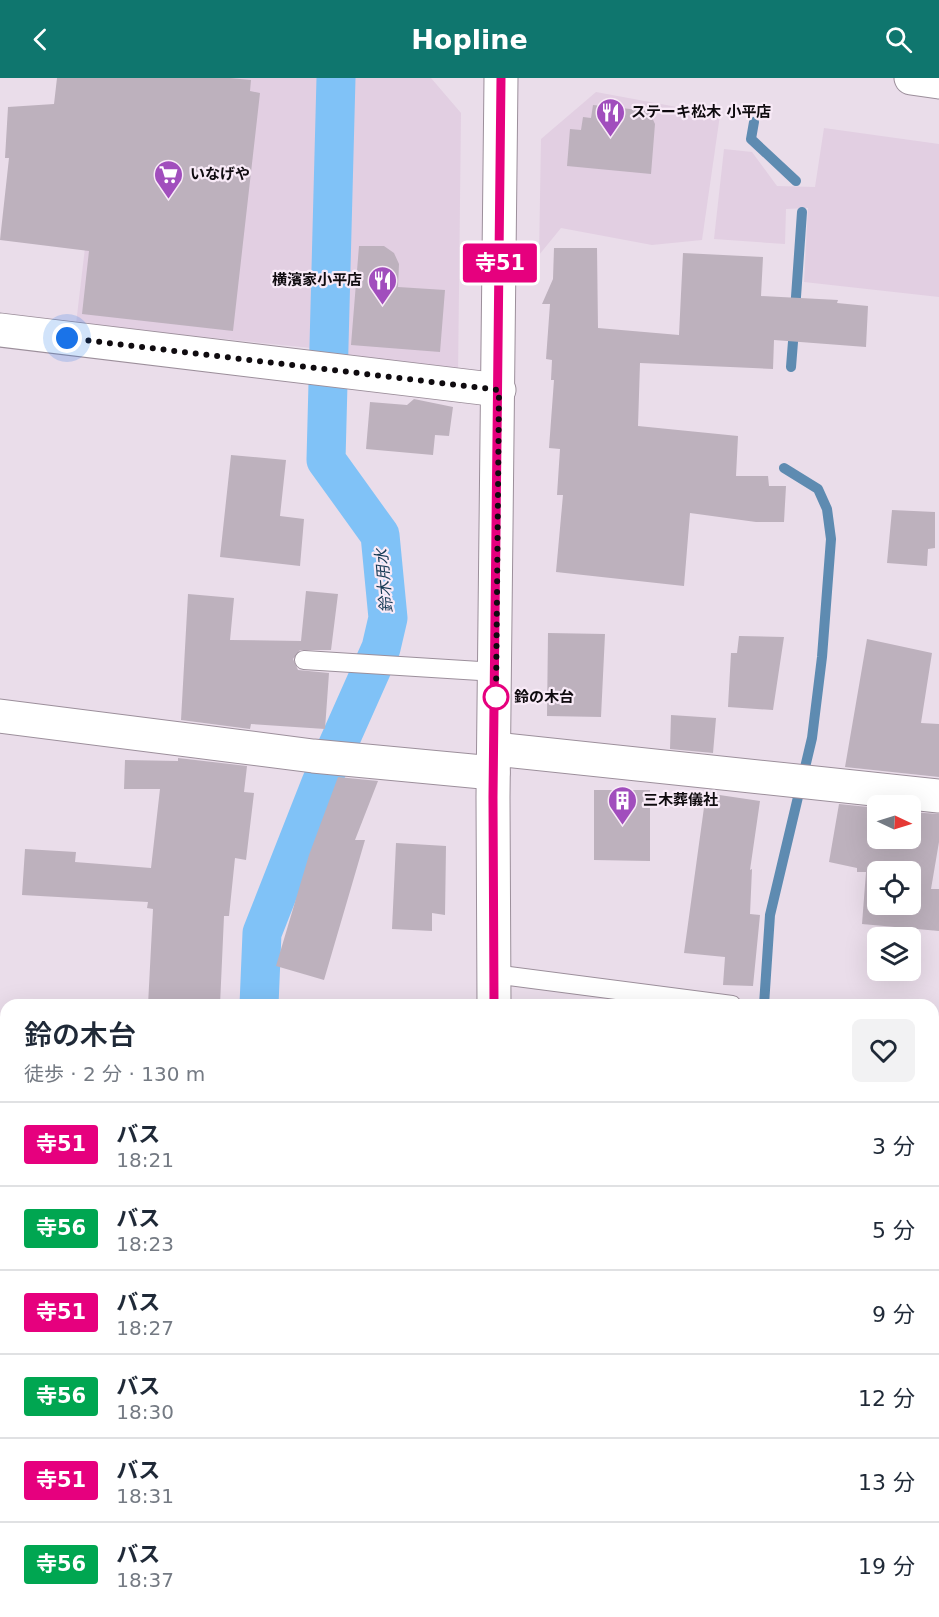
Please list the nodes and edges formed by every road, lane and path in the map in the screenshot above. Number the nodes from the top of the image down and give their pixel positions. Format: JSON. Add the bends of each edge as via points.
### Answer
{"nodes":[{"id":1,"x":501,"y":78,"type":"edge"},
{"id":2,"x":911,"y":78,"type":"edge"},
{"id":3,"x":939,"y":82,"type":"edge"},
{"id":4,"x":0,"y":330,"type":"edge"},
{"id":5,"x":499,"y":390,"type":"junction"},
{"id":6,"x":304,"y":660,"type":"dead end"},
{"id":7,"x":496,"y":672,"type":"junction"},
{"id":8,"x":0,"y":716,"type":"edge"},
{"id":9,"x":494,"y":761,"type":"junction"},
{"id":10,"x":939,"y":796,"type":"edge"},
{"id":11,"x":494,"y":989,"type":"edge"},
{"id":12,"x":643,"y":999,"type":"edge"}],
"edges":[{"from":1,"to":5,"type":"street"},
{"from":2,"to":3,"type":"street"},
{"from":4,"to":5,"type":"street"},
{"from":5,"to":7,"type":"street"},
{"from":6,"to":7,"type":"lane"},
{"from":7,"to":9,"type":"street"},
{"from":8,"to":9,"type":"street","via":[[313,756]]},
{"from":9,"to":10,"type":"street","via":[[777,779]]},
{"from":9,"to":11,"type":"street"},
{"from":11,"to":12,"type":"lane"}]}
